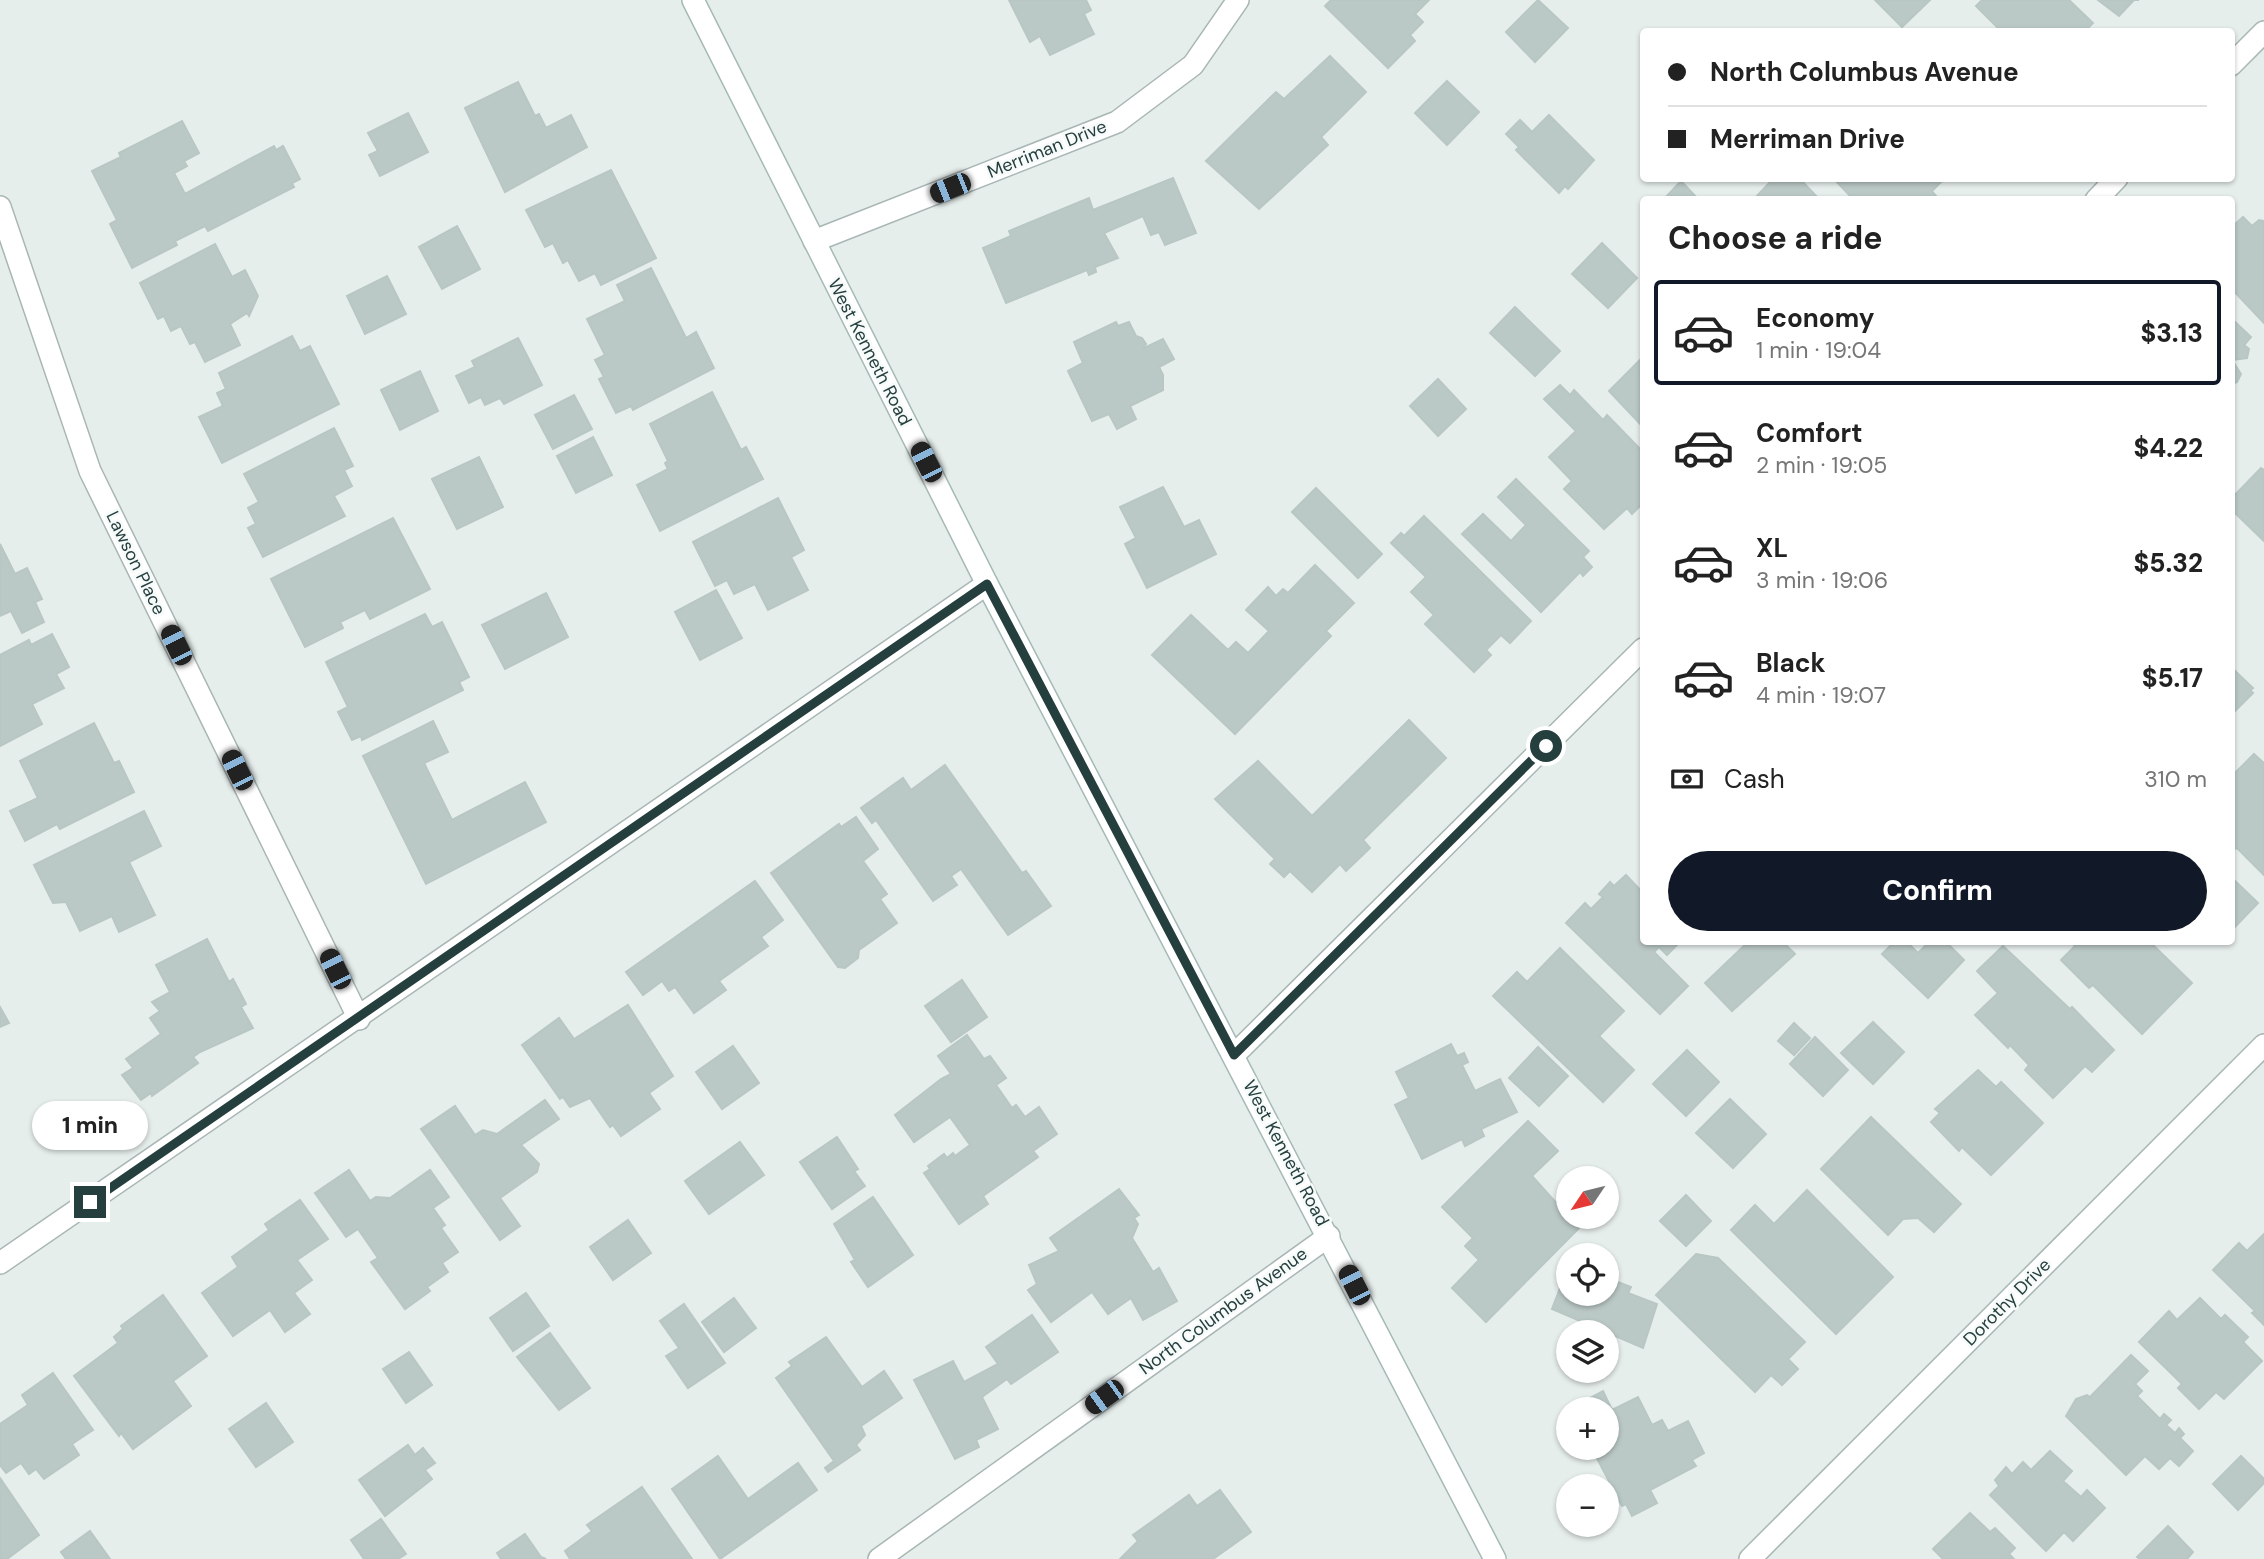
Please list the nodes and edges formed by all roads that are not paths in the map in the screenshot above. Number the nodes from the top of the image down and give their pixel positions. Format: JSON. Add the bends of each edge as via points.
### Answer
{"nodes":[{"id":1,"x":693,"y":0,"type":"edge"},
{"id":2,"x":1238,"y":0,"type":"edge"},
{"id":3,"x":2264,"y":32,"type":"edge"},
{"id":4,"x":2235,"y":61,"type":"edge"},
{"id":5,"x":2113,"y":182,"type":"edge"},
{"id":6,"x":2100,"y":196,"type":"edge"},
{"id":7,"x":0,"y":207,"type":"edge"},
{"id":8,"x":814,"y":241,"type":"junction"},
{"id":9,"x":987,"y":584,"type":"junction"},
{"id":10,"x":1640,"y":652,"type":"edge"},
{"id":11,"x":359,"y":1019,"type":"junction"},
{"id":12,"x":2264,"y":1045,"type":"edge"},
{"id":13,"x":1234,"y":1055,"type":"junction"},
{"id":14,"x":1329,"y":1236,"type":"junction"},
{"id":15,"x":0,"y":1264,"type":"edge"},
{"id":16,"x":879,"y":1559,"type":"edge"},
{"id":17,"x":1495,"y":1559,"type":"edge"},
{"id":18,"x":1750,"y":1559,"type":"edge"}],
"edges":[{"from":1,"to":8,"type":"street","name":"West Kenneth Road"},
{"from":2,"to":8,"type":"street","name":"Merriman Drive","via":[[1193,65],[1117,121]]},
{"from":3,"to":4,"type":"street"},
{"from":5,"to":6,"type":"street"},
{"from":7,"to":11,"type":"street","name":"Lawson Place","via":[[90,471]]},
{"from":8,"to":9,"type":"street","name":"West Kenneth Road"},
{"from":9,"to":11,"type":"street"},
{"from":9,"to":13,"type":"street","name":"West Kenneth Road"},
{"from":10,"to":13,"type":"street"},
{"from":11,"to":15,"type":"street"},
{"from":12,"to":18,"type":"street","name":"Dorothy Drive"},
{"from":13,"to":14,"type":"street","name":"West Kenneth Road"},
{"from":14,"to":16,"type":"street","name":"North Columbus Avenue"},
{"from":14,"to":17,"type":"street","name":"West Kenneth Road"}]}
